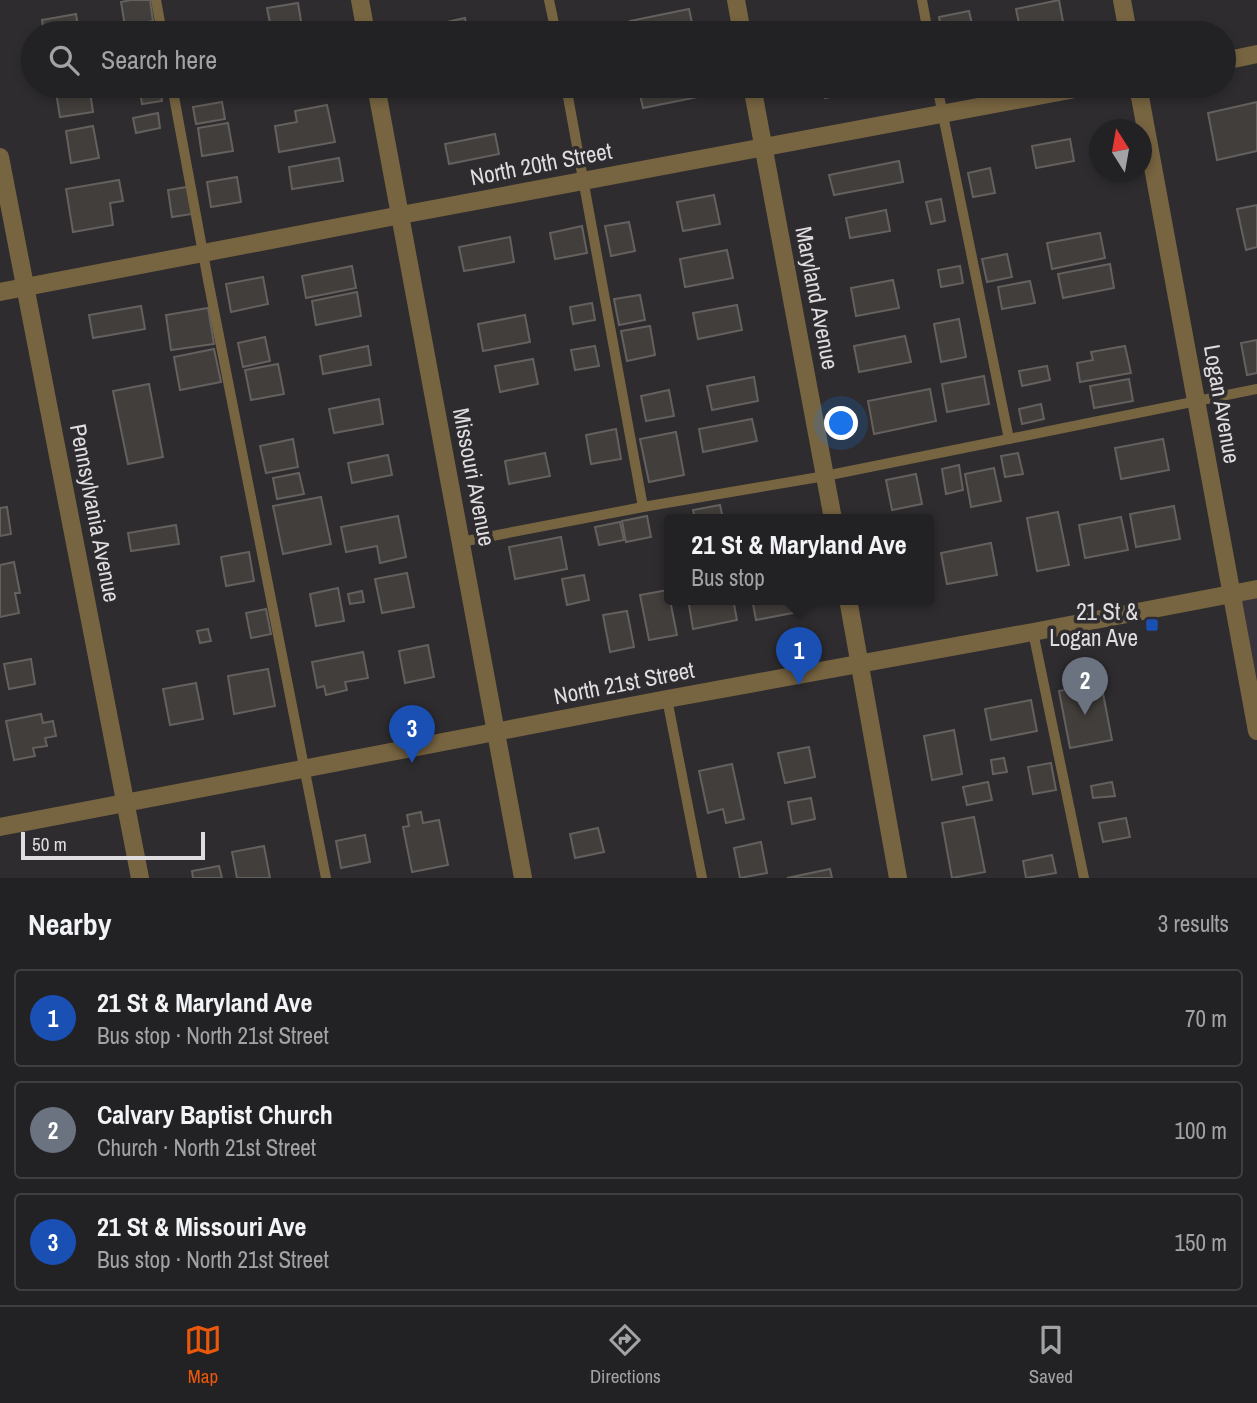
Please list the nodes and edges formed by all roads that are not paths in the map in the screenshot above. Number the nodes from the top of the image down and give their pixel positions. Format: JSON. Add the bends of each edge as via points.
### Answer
{"nodes":[{"id":1,"x":156,"y":0,"type":"edge"},
{"id":2,"x":360,"y":0,"type":"edge"},
{"id":3,"x":549,"y":0,"type":"edge"},
{"id":4,"x":736,"y":0,"type":"edge"},
{"id":5,"x":922,"y":0,"type":"edge"},
{"id":6,"x":1122,"y":0,"type":"edge"},
{"id":7,"x":160,"y":21,"type":"edge"},
{"id":8,"x":364,"y":21,"type":"edge"},
{"id":9,"x":553,"y":21,"type":"edge"},
{"id":10,"x":740,"y":21,"type":"edge"},
{"id":11,"x":926,"y":21,"type":"edge"},
{"id":12,"x":1126,"y":21,"type":"edge"},
{"id":13,"x":1257,"y":54,"type":"edge"},
{"id":14,"x":1236,"y":58,"type":"edge"},
{"id":15,"x":174,"y":98,"type":"edge"},
{"id":16,"x":378,"y":98,"type":"edge"},
{"id":17,"x":568,"y":98,"type":"edge"},
{"id":18,"x":754,"y":98,"type":"edge"},
{"id":19,"x":939,"y":98,"type":"edge"},
{"id":20,"x":1027,"y":98,"type":"edge"},
{"id":21,"x":1140,"y":98,"type":"edge"},
{"id":22,"x":942,"y":114,"type":"junction"},
{"id":23,"x":764,"y":146,"type":"junction"},
{"id":24,"x":0,"y":157,"type":"edge"},
{"id":25,"x":585,"y":180,"type":"junction"},
{"id":26,"x":401,"y":215,"type":"junction"},
{"id":27,"x":203,"y":253,"type":"junction"},
{"id":28,"x":26,"y":288,"type":"junction"},
{"id":29,"x":0,"y":292,"type":"edge"},
{"id":30,"x":1257,"y":390,"type":"edge"},
{"id":31,"x":1197,"y":402,"type":"junction"},
{"id":32,"x":1009,"y":439,"type":"junction"},
{"id":33,"x":825,"y":476,"type":"junction"},
{"id":34,"x":643,"y":507,"type":"junction"},
{"id":35,"x":832,"y":514,"type":"edge"},
{"id":36,"x":461,"y":542,"type":"junction"},
{"id":37,"x":1257,"y":589,"type":"edge"},
{"id":38,"x":1231,"y":594,"type":"junction"},
{"id":39,"x":849,"y":605,"type":"edge"},
{"id":40,"x":1033,"y":632,"type":"junction"},
{"id":41,"x":860,"y":663,"type":"junction"},
{"id":42,"x":667,"y":699,"type":"junction"},
{"id":43,"x":1257,"y":731,"type":"edge"},
{"id":44,"x":496,"y":732,"type":"junction"},
{"id":45,"x":304,"y":768,"type":"junction"},
{"id":46,"x":126,"y":803,"type":"junction"},
{"id":47,"x":0,"y":827,"type":"edge"},
{"id":48,"x":140,"y":878,"type":"edge"},
{"id":49,"x":326,"y":878,"type":"edge"},
{"id":50,"x":523,"y":878,"type":"edge"},
{"id":51,"x":702,"y":878,"type":"edge"},
{"id":52,"x":898,"y":878,"type":"edge"},
{"id":53,"x":1084,"y":878,"type":"edge"}],
"edges":[{"from":1,"to":7,"type":"lane"},
{"from":2,"to":8,"type":"street"},
{"from":3,"to":9,"type":"lane"},
{"from":4,"to":10,"type":"street"},
{"from":5,"to":11,"type":"lane"},
{"from":6,"to":12,"type":"street"},
{"from":13,"to":14,"type":"street"},
{"from":15,"to":27,"type":"lane"},
{"from":16,"to":26,"type":"street","name":"Missouri Avenue"},
{"from":17,"to":25,"type":"lane"},
{"from":18,"to":23,"type":"street","name":"Maryland Avenue"},
{"from":19,"to":22,"type":"lane"},
{"from":20,"to":22,"type":"street","name":"North 20th Street"},
{"from":21,"to":31,"type":"street","name":"Logan Avenue"},
{"from":22,"to":23,"type":"street","name":"North 20th Street"},
{"from":22,"to":32,"type":"lane"},
{"from":23,"to":25,"type":"street","name":"North 20th Street"},
{"from":23,"to":33,"type":"street","name":"Maryland Avenue"},
{"from":24,"to":28,"type":"street","name":"Pennsylvania Avenue"},
{"from":25,"to":26,"type":"street","name":"North 20th Street"},
{"from":25,"to":34,"type":"lane"},
{"from":26,"to":27,"type":"street","name":"North 20th Street"},
{"from":26,"to":36,"type":"street","name":"Missouri Avenue"},
{"from":27,"to":28,"type":"street","name":"North 20th Street"},
{"from":27,"to":45,"type":"lane"},
{"from":28,"to":29,"type":"street","name":"North 20th Street"},
{"from":28,"to":46,"type":"street","name":"Pennsylvania Avenue"},
{"from":30,"to":31,"type":"lane"},
{"from":31,"to":32,"type":"lane"},
{"from":31,"to":38,"type":"street","name":"Logan Avenue"},
{"from":32,"to":33,"type":"lane"},
{"from":33,"to":34,"type":"lane"},
{"from":33,"to":35,"type":"street","name":"Maryland Avenue"},
{"from":34,"to":36,"type":"lane"},
{"from":36,"to":44,"type":"street","name":"Missouri Avenue"},
{"from":37,"to":38,"type":"street","name":"North 21st Street"},
{"from":38,"to":40,"type":"street","name":"North 21st Street"},
{"from":38,"to":43,"type":"street","name":"Logan Avenue"},
{"from":39,"to":41,"type":"street"},
{"from":40,"to":41,"type":"street","name":"North 21st Street"},
{"from":40,"to":53,"type":"lane"},
{"from":41,"to":42,"type":"street","name":"North 21st Street"},
{"from":41,"to":52,"type":"street"},
{"from":42,"to":44,"type":"street","name":"North 21st Street"},
{"from":42,"to":51,"type":"lane"},
{"from":44,"to":45,"type":"street","name":"North 21st Street"},
{"from":44,"to":50,"type":"street","name":"Missouri Avenue"},
{"from":45,"to":46,"type":"street","name":"North 21st Street"},
{"from":45,"to":49,"type":"lane"},
{"from":46,"to":47,"type":"street","name":"North 21st Street"},
{"from":46,"to":48,"type":"street","name":"Pennsylvania Avenue"}]}
